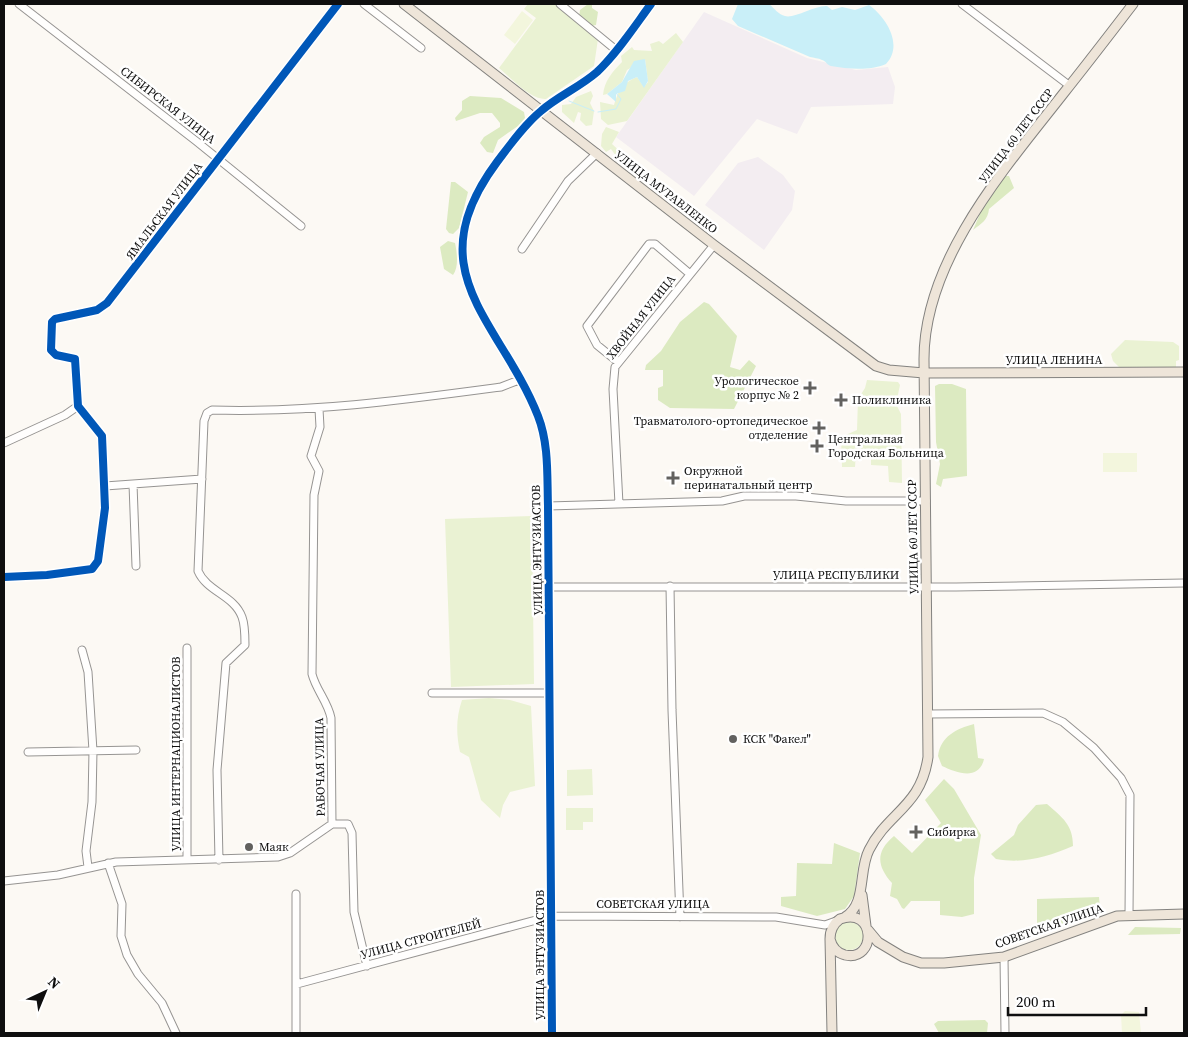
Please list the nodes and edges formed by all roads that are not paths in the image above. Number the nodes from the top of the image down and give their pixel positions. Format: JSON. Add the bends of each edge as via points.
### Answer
{"nodes":[{"id":1,"x":19,"y":4,"type":"edge"},
{"id":2,"x":338,"y":4,"type":"edge"},
{"id":3,"x":364,"y":4,"type":"edge"},
{"id":4,"x":404,"y":4,"type":"edge"},
{"id":5,"x":560,"y":4,"type":"edge"},
{"id":6,"x":651,"y":4,"type":"edge"},
{"id":7,"x":962,"y":4,"type":"edge"},
{"id":8,"x":1134,"y":4,"type":"edge"},
{"id":9,"x":421,"y":48,"type":"dead end"},
{"id":10,"x":616,"y":50,"type":"junction"},
{"id":11,"x":1070,"y":86,"type":"junction"},
{"id":12,"x":541,"y":110,"type":"junction"},
{"id":13,"x":597,"y":153,"type":"junction"},
{"id":14,"x":218,"y":158,"type":"junction"},
{"id":15,"x":301,"y":226,"type":"dead end"},
{"id":16,"x":714,"y":245,"type":"junction"},
{"id":17,"x":522,"y":249,"type":"dead end"},
{"id":18,"x":690,"y":274,"type":"junction"},
{"id":19,"x":618,"y":362,"type":"junction"},
{"id":20,"x":1184,"y":372,"type":"edge"},
{"id":21,"x":924,"y":373,"type":"junction"},
{"id":22,"x":519,"y":380,"type":"junction"},
{"id":23,"x":78,"y":406,"type":"junction"},
{"id":24,"x":319,"y":409,"type":"junction"},
{"id":25,"x":4,"y":443,"type":"edge"},
{"id":26,"x":202,"y":479,"type":"junction"},
{"id":27,"x":133,"y":484,"type":"junction"},
{"id":28,"x":105,"y":486,"type":"junction"},
{"id":29,"x":926,"y":501,"type":"junction"},
{"id":30,"x":619,"y":504,"type":"junction"},
{"id":31,"x":548,"y":506,"type":"junction"},
{"id":32,"x":136,"y":566,"type":"dead end"},
{"id":33,"x":4,"y":576,"type":"edge"},
{"id":34,"x":1182,"y":583,"type":"edge"},
{"id":35,"x":670,"y":586,"type":"junction"},
{"id":36,"x":549,"y":587,"type":"junction"},
{"id":37,"x":927,"y":587,"type":"junction"},
{"id":38,"x":187,"y":648,"type":"dead end"},
{"id":39,"x":82,"y":650,"type":"dead end"},
{"id":40,"x":549,"y":693,"type":"junction"},
{"id":41,"x":432,"y":694,"type":"dead end"},
{"id":42,"x":928,"y":714,"type":"junction"},
{"id":43,"x":93,"y":750,"type":"junction"},
{"id":44,"x":136,"y":750,"type":"dead end"},
{"id":45,"x":28,"y":752,"type":"dead end"},
{"id":46,"x":332,"y":824,"type":"junction"},
{"id":47,"x":187,"y":860,"type":"junction"},
{"id":48,"x":219,"y":860,"type":"junction"},
{"id":49,"x":108,"y":863,"type":"junction"},
{"id":50,"x":88,"y":867,"type":"junction"},
{"id":51,"x":862,"y":877,"type":"junction"},
{"id":52,"x":4,"y":881,"type":"edge"},
{"id":53,"x":296,"y":894,"type":"dead end"},
{"id":54,"x":1129,"y":914,"type":"junction"},
{"id":55,"x":1184,"y":914,"type":"edge"},
{"id":56,"x":551,"y":916,"type":"junction"},
{"id":57,"x":680,"y":917,"type":"junction"},
{"id":58,"x":841,"y":919,"type":"junction"},
{"id":59,"x":814,"y":923,"type":"junction"},
{"id":60,"x":867,"y":928,"type":"junction"},
{"id":61,"x":830,"y":939,"type":"junction"},
{"id":62,"x":895,"y":953,"type":"junction"},
{"id":63,"x":855,"y":954,"type":"junction"},
{"id":64,"x":1004,"y":957,"type":"junction"},
{"id":65,"x":368,"y":966,"type":"junction"},
{"id":66,"x":831,"y":970,"type":"junction"},
{"id":67,"x":297,"y":984,"type":"junction"},
{"id":68,"x":176,"y":1033,"type":"edge"},
{"id":69,"x":296,"y":1033,"type":"edge"},
{"id":70,"x":552,"y":1033,"type":"edge"},
{"id":71,"x":832,"y":1033,"type":"edge"},
{"id":72,"x":1005,"y":1033,"type":"edge"}],
"edges":[{"from":1,"to":14,"type":"street","name":"СИБИРСКАЯ УЛИЦА"},
{"from":2,"to":14,"type":"street","name":"ЯМАЛЬСКАЯ УЛИЦА"},
{"from":3,"to":9,"type":"street"},
{"from":4,"to":12,"type":"main road","name":"УЛИЦА МУРАВЛЕНКО"},
{"from":5,"to":10,"type":"street"},
{"from":6,"to":10,"type":"street","name":"УЛИЦА ЭНТУЗИАСТОВ"},
{"from":7,"to":11,"type":"street"},
{"from":8,"to":11,"type":"main road","name":"УЛИЦА 60 ЛЕТ СССР"},
{"from":10,"to":12,"type":"street","name":"УЛИЦА ЭНТУЗИАСТОВ","via":[[588,79]]},
{"from":11,"to":21,"type":"main road","name":"УЛИЦА 60 ЛЕТ СССР","via":[[993,186],[959,241],[939,284],[928,321]]},
{"from":12,"to":13,"type":"main road","name":"УЛИЦА МУРАВЛЕНКО"},
{"from":12,"to":22,"type":"street","name":"УЛИЦА ЭНТУЗИАСТОВ","via":[[484,183],[471,208],[464,244],[464,270],[473,299]]},
{"from":13,"to":16,"type":"main road","name":"УЛИЦА МУРАВЛЕНКО"},
{"from":13,"to":17,"type":"street","via":[[568,181]]},
{"from":14,"to":15,"type":"street","name":"СИБИРСКАЯ УЛИЦА"},
{"from":14,"to":23,"type":"street","name":"ЯМАЛЬСКАЯ УЛИЦА","via":[[104,306],[52,322],[53,353],[71,357],[76,362]]},
{"from":16,"to":18,"type":"street","name":"ХВОЙНАЯ УЛИЦА"},
{"from":16,"to":21,"type":"main road","name":"УЛИЦА МУРАВЛЕНКО","via":[[870,363],[889,370]]},
{"from":18,"to":19,"type":"street","name":"ХВОЙНАЯ УЛИЦА"},
{"from":18,"to":19,"type":"street","via":[[655,244],[649,244],[587,326],[596,345]]},
{"from":19,"to":30,"type":"street","name":"ХВОЙНАЯ УЛИЦА","via":[[613,378]]},
{"from":20,"to":21,"type":"main road","name":"УЛИЦА ЛЕНИНА"},
{"from":21,"to":29,"type":"main road","name":"УЛИЦА 60 ЛЕТ СССР"},
{"from":22,"to":24,"type":"street","via":[[500,387]]},
{"from":22,"to":31,"type":"street","name":"УЛИЦА ЭНТУЗИАСТОВ","via":[[544,435]]},
{"from":23,"to":25,"type":"street","via":[[66,415]]},
{"from":23,"to":28,"type":"street","via":[[102,436]]},
{"from":24,"to":26,"type":"street","via":[[266,412],[212,410],[205,417]]},
{"from":24,"to":46,"type":"street","name":"РАБОЧАЯ УЛИЦА","via":[[320,427],[311,456],[319,472],[314,504],[312,674],[331,718]]},
{"from":26,"to":27,"type":"street"},
{"from":26,"to":48,"type":"street","via":[[198,571],[204,582],[240,612],[245,645],[226,663],[217,770]]},
{"from":27,"to":28,"type":"street"},
{"from":27,"to":32,"type":"street"},
{"from":28,"to":33,"type":"street","via":[[95,568],[47,575]]},
{"from":29,"to":30,"type":"street","via":[[744,496],[722,501]]},
{"from":29,"to":37,"type":"main road","name":"УЛИЦА 60 ЛЕТ СССР"},
{"from":30,"to":31,"type":"street"},
{"from":31,"to":36,"type":"street","name":"УЛИЦА ЭНТУЗИАСТОВ"},
{"from":34,"to":37,"type":"street","name":"УЛИЦА РЕСПУБЛИКИ"},
{"from":35,"to":36,"type":"street","name":"УЛИЦА РЕСПУБЛИКИ"},
{"from":35,"to":37,"type":"street","name":"УЛИЦА РЕСПУБЛИКИ"},
{"from":35,"to":57,"type":"street"},
{"from":36,"to":40,"type":"street","name":"УЛИЦА ЭНТУЗИАСТОВ"},
{"from":37,"to":42,"type":"main road","name":"УЛИЦА 60 ЛЕТ СССР"},
{"from":38,"to":47,"type":"street","name":"УЛИЦА ИНТЕРНАЦИОНАЛИСТОВ"},
{"from":39,"to":43,"type":"street","via":[[88,672]]},
{"from":40,"to":41,"type":"street"},
{"from":40,"to":56,"type":"street","name":"УЛИЦА ЭНТУЗИАСТОВ"},
{"from":42,"to":51,"type":"main road","name":"УЛИЦА 60 ЛЕТ СССР","via":[[928,757],[920,788],[873,843],[864,861]]},
{"from":42,"to":54,"type":"street","via":[[1043,713],[1063,722],[1094,748],[1121,778],[1130,796]]},
{"from":43,"to":44,"type":"street"},
{"from":43,"to":45,"type":"street"},
{"from":43,"to":50,"type":"street","via":[[92,802],[86,852]]},
{"from":46,"to":48,"type":"street","name":"РАБОЧАЯ УЛИЦА","via":[[284,856]]},
{"from":46,"to":65,"type":"street","via":[[348,824],[352,833],[354,912]]},
{"from":47,"to":48,"type":"street","name":"РАБОЧАЯ УЛИЦА"},
{"from":47,"to":49,"type":"street","name":"РАБОЧАЯ УЛИЦА"},
{"from":49,"to":50,"type":"street","name":"РАБОЧАЯ УЛИЦА"},
{"from":49,"to":68,"type":"street","via":[[122,904],[122,936],[127,955],[162,1003]]},
{"from":50,"to":52,"type":"street","name":"РАБОЧАЯ УЛИЦА","via":[[58,875]]},
{"from":51,"to":58,"type":"main road","name":"УЛИЦА 60 ЛЕТ СССР","via":[[855,907]]},
{"from":51,"to":60,"type":"main road"},
{"from":53,"to":67,"type":"street"},
{"from":54,"to":55,"type":"main road","name":"СОВЕТСКАЯ УЛИЦА"},
{"from":54,"to":64,"type":"main road","name":"СОВЕТСКАЯ УЛИЦА","via":[[1097,922]]},
{"from":56,"to":57,"type":"street","name":"СОВЕТСКАЯ УЛИЦА"},
{"from":56,"to":65,"type":"street","name":"УЛИЦА СТРОИТЕЛЕЙ"},
{"from":56,"to":70,"type":"street","name":"УЛИЦА ЭНТУЗИАСТОВ"},
{"from":57,"to":59,"type":"street","name":"СОВЕТСКАЯ УЛИЦА","via":[[776,917]]},
{"from":58,"to":59,"type":"street","name":"СОВЕТСКАЯ УЛИЦА","via":[[829,925]]},
{"from":58,"to":60,"type":"main road","via":[[857,918]]},
{"from":58,"to":61,"type":"main road","via":[[831,929]]},
{"from":59,"to":61,"type":"street","via":[[825,928]]},
{"from":60,"to":62,"type":"main road","via":[[878,942]]},
{"from":60,"to":63,"type":"main road","via":[[868,943]]},
{"from":61,"to":63,"type":"main road","via":[[836,950]]},
{"from":61,"to":66,"type":"main road"},
{"from":62,"to":63,"type":"main road","via":[[874,948]]},
{"from":62,"to":64,"type":"main road","name":"СОВЕТСКАЯ УЛИЦА","via":[[928,963]]},
{"from":63,"to":66,"type":"main road","via":[[840,960]]},
{"from":64,"to":72,"type":"street"},
{"from":65,"to":67,"type":"street","name":"УЛИЦА СТРОИТЕЛЕЙ"},
{"from":66,"to":71,"type":"main road"},
{"from":67,"to":69,"type":"street"}]}
